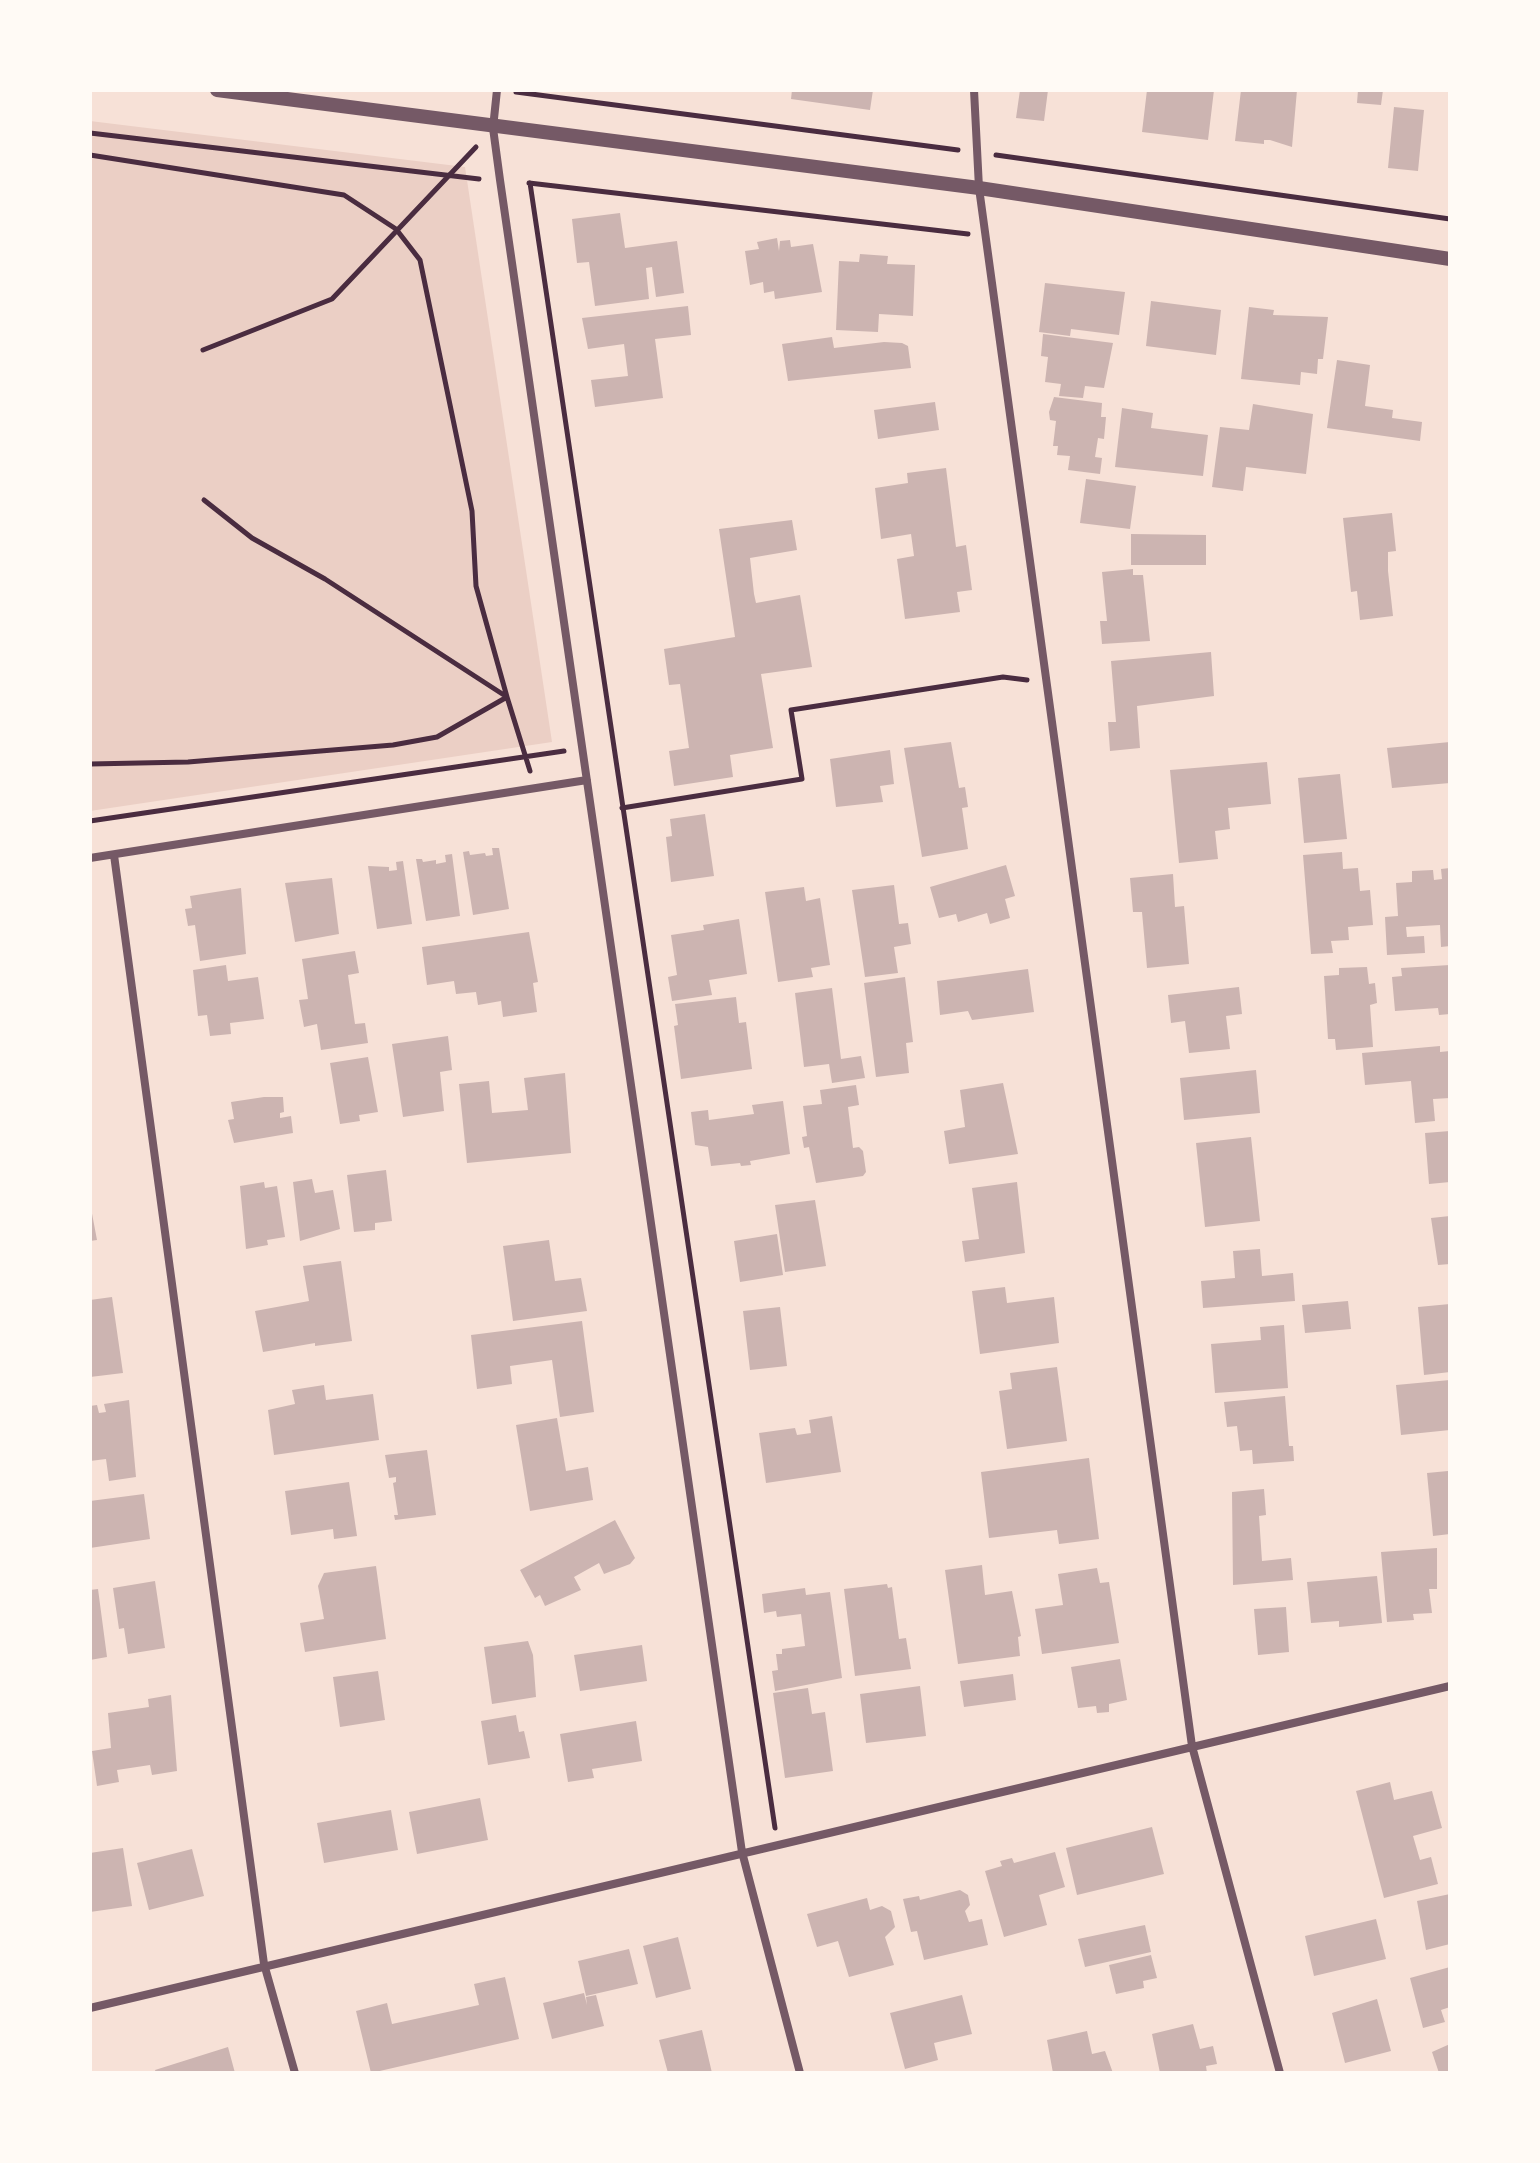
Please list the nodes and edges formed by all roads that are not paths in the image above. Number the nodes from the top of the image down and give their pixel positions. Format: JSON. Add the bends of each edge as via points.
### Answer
{"nodes":[{"id":1,"x":217,"y":90,"type":"edge"},
{"id":2,"x":497,"y":90,"type":"edge"},
{"id":3,"x":974,"y":90,"type":"edge"},
{"id":4,"x":493,"y":128,"type":"junction"},
{"id":5,"x":979,"y":188,"type":"junction"},
{"id":6,"x":1450,"y":259,"type":"edge"},
{"id":7,"x":587,"y":780,"type":"junction"},
{"id":8,"x":114,"y":855,"type":"junction"},
{"id":9,"x":90,"y":858,"type":"edge"},
{"id":10,"x":1450,"y":1686,"type":"edge"},
{"id":11,"x":1192,"y":1746,"type":"junction"},
{"id":12,"x":742,"y":1852,"type":"junction"},
{"id":13,"x":264,"y":1964,"type":"junction"},
{"id":14,"x":90,"y":2008,"type":"edge"},
{"id":15,"x":295,"y":2073,"type":"edge"},
{"id":16,"x":800,"y":2073,"type":"edge"},
{"id":17,"x":1280,"y":2073,"type":"edge"}],
"edges":[{"from":1,"to":4,"type":"street"},
{"from":2,"to":4,"type":"street"},
{"from":3,"to":5,"type":"street"},
{"from":4,"to":5,"type":"street"},
{"from":4,"to":7,"type":"street"},
{"from":5,"to":6,"type":"street"},
{"from":5,"to":11,"type":"street"},
{"from":7,"to":8,"type":"street"},
{"from":7,"to":12,"type":"street"},
{"from":8,"to":9,"type":"street"},
{"from":8,"to":13,"type":"street"},
{"from":10,"to":11,"type":"street"},
{"from":11,"to":12,"type":"street"},
{"from":11,"to":17,"type":"street"},
{"from":12,"to":13,"type":"street"},
{"from":12,"to":16,"type":"street"},
{"from":13,"to":14,"type":"street"},
{"from":13,"to":15,"type":"street"}]}
